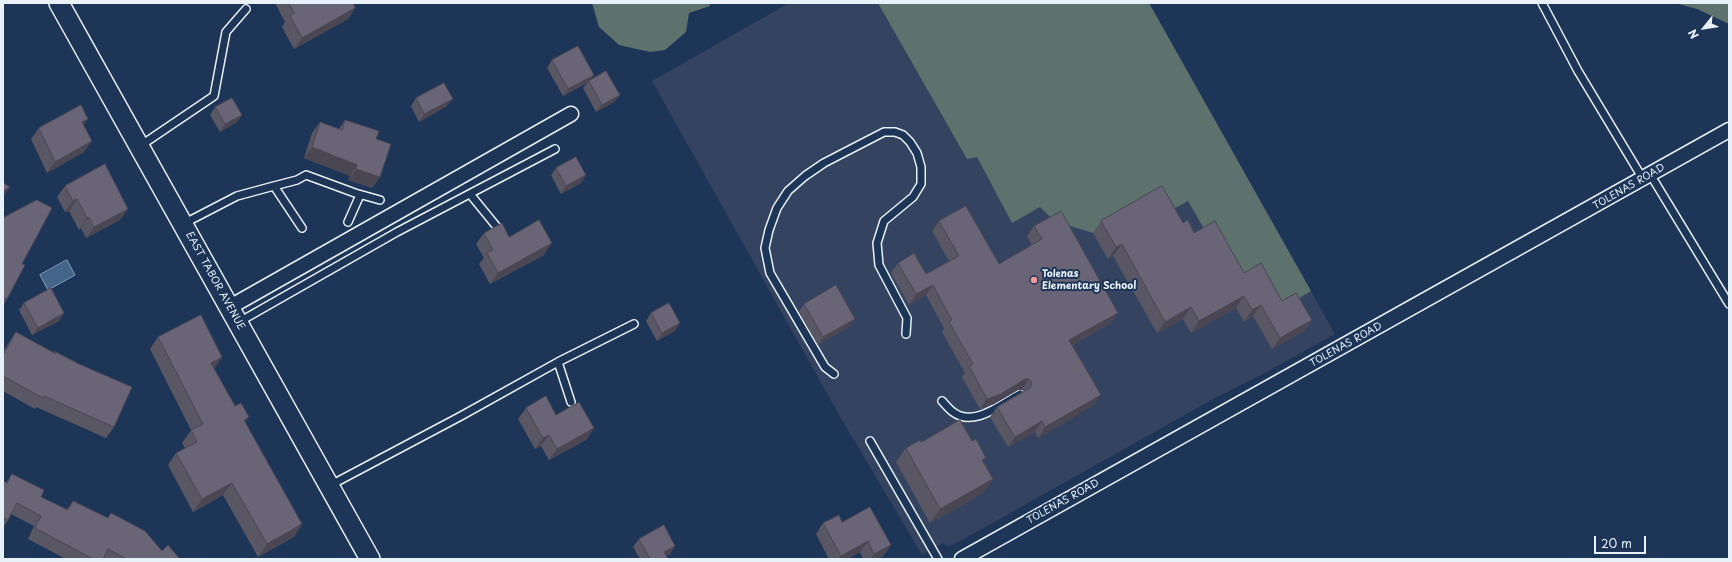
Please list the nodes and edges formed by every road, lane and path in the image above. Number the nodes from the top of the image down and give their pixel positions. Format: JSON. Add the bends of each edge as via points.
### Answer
{"nodes":[{"id":1,"x":59,"y":3,"type":"edge"},
{"id":2,"x":1542,"y":3,"type":"edge"},
{"id":3,"x":246,"y":9,"type":"dead end"},
{"id":4,"x":571,"y":114,"type":"dead end"},
{"id":5,"x":1729,"y":130,"type":"edge"},
{"id":6,"x":139,"y":146,"type":"junction"},
{"id":7,"x":555,"y":149,"type":"dead end"},
{"id":8,"x":1647,"y":177,"type":"junction"},
{"id":9,"x":274,"y":186,"type":"junction"},
{"id":10,"x":470,"y":194,"type":"junction"},
{"id":11,"x":360,"y":195,"type":"junction"},
{"id":12,"x":380,"y":200,"type":"dead end"},
{"id":13,"x":348,"y":222,"type":"dead end"},
{"id":14,"x":183,"y":224,"type":"junction"},
{"id":15,"x":302,"y":228,"type":"dead end"},
{"id":16,"x":507,"y":239,"type":"edge"},
{"id":17,"x":1729,"y":304,"type":"edge"},
{"id":18,"x":234,"y":315,"type":"junction"},
{"id":19,"x":634,"y":324,"type":"dead end"},
{"id":20,"x":906,"y":334,"type":"dead end"},
{"id":21,"x":558,"y":362,"type":"junction"},
{"id":22,"x":834,"y":374,"type":"dead end"},
{"id":23,"x":1020,"y":394,"type":"edge"},
{"id":24,"x":942,"y":401,"type":"dead end"},
{"id":25,"x":571,"y":402,"type":"dead end"},
{"id":26,"x":870,"y":441,"type":"dead end"},
{"id":27,"x":329,"y":486,"type":"junction"},
{"id":28,"x":370,"y":559,"type":"edge"},
{"id":29,"x":938,"y":559,"type":"edge"},
{"id":30,"x":962,"y":559,"type":"edge"}],
"edges":[{"from":1,"to":6,"type":"main road","name":"EAST TABOR AVENUE"},
{"from":2,"to":8,"type":"lane","via":[[1578,71]]},
{"from":3,"to":6,"type":"lane","via":[[226,32],[214,96]]},
{"from":4,"to":18,"type":"street"},
{"from":5,"to":8,"type":"street","name":"TOLENAS ROAD"},
{"from":6,"to":14,"type":"main road","name":"EAST TABOR AVENUE"},
{"from":7,"to":10,"type":"lane"},
{"from":8,"to":17,"type":"lane"},
{"from":8,"to":30,"type":"street","name":"TOLENAS ROAD"},
{"from":9,"to":11,"type":"lane","via":[[306,175]]},
{"from":9,"to":14,"type":"lane","via":[[237,196]]},
{"from":9,"to":15,"type":"lane"},
{"from":10,"to":16,"type":"lane"},
{"from":10,"to":18,"type":"lane"},
{"from":11,"to":12,"type":"lane"},
{"from":11,"to":13,"type":"lane"},
{"from":14,"to":18,"type":"main road","name":"EAST TABOR AVENUE"},
{"from":18,"to":27,"type":"main road","name":"EAST TABOR AVENUE"},
{"from":19,"to":21,"type":"lane"},
{"from":20,"to":22,"type":"lane","via":[[907,318],[879,265],[877,242],[884,221],[913,197],[921,184],[921,167],[917,152],[910,142],[895,132],[884,132],[824,163],[788,191],[777,208],[765,248],[770,273],[825,367]]},
{"from":21,"to":25,"type":"lane"},
{"from":21,"to":27,"type":"lane"},
{"from":23,"to":24,"type":"lane","via":[[978,417],[965,418],[953,412]]},
{"from":26,"to":29,"type":"lane"},
{"from":27,"to":28,"type":"main road","name":"EAST TABOR AVENUE"}]}
